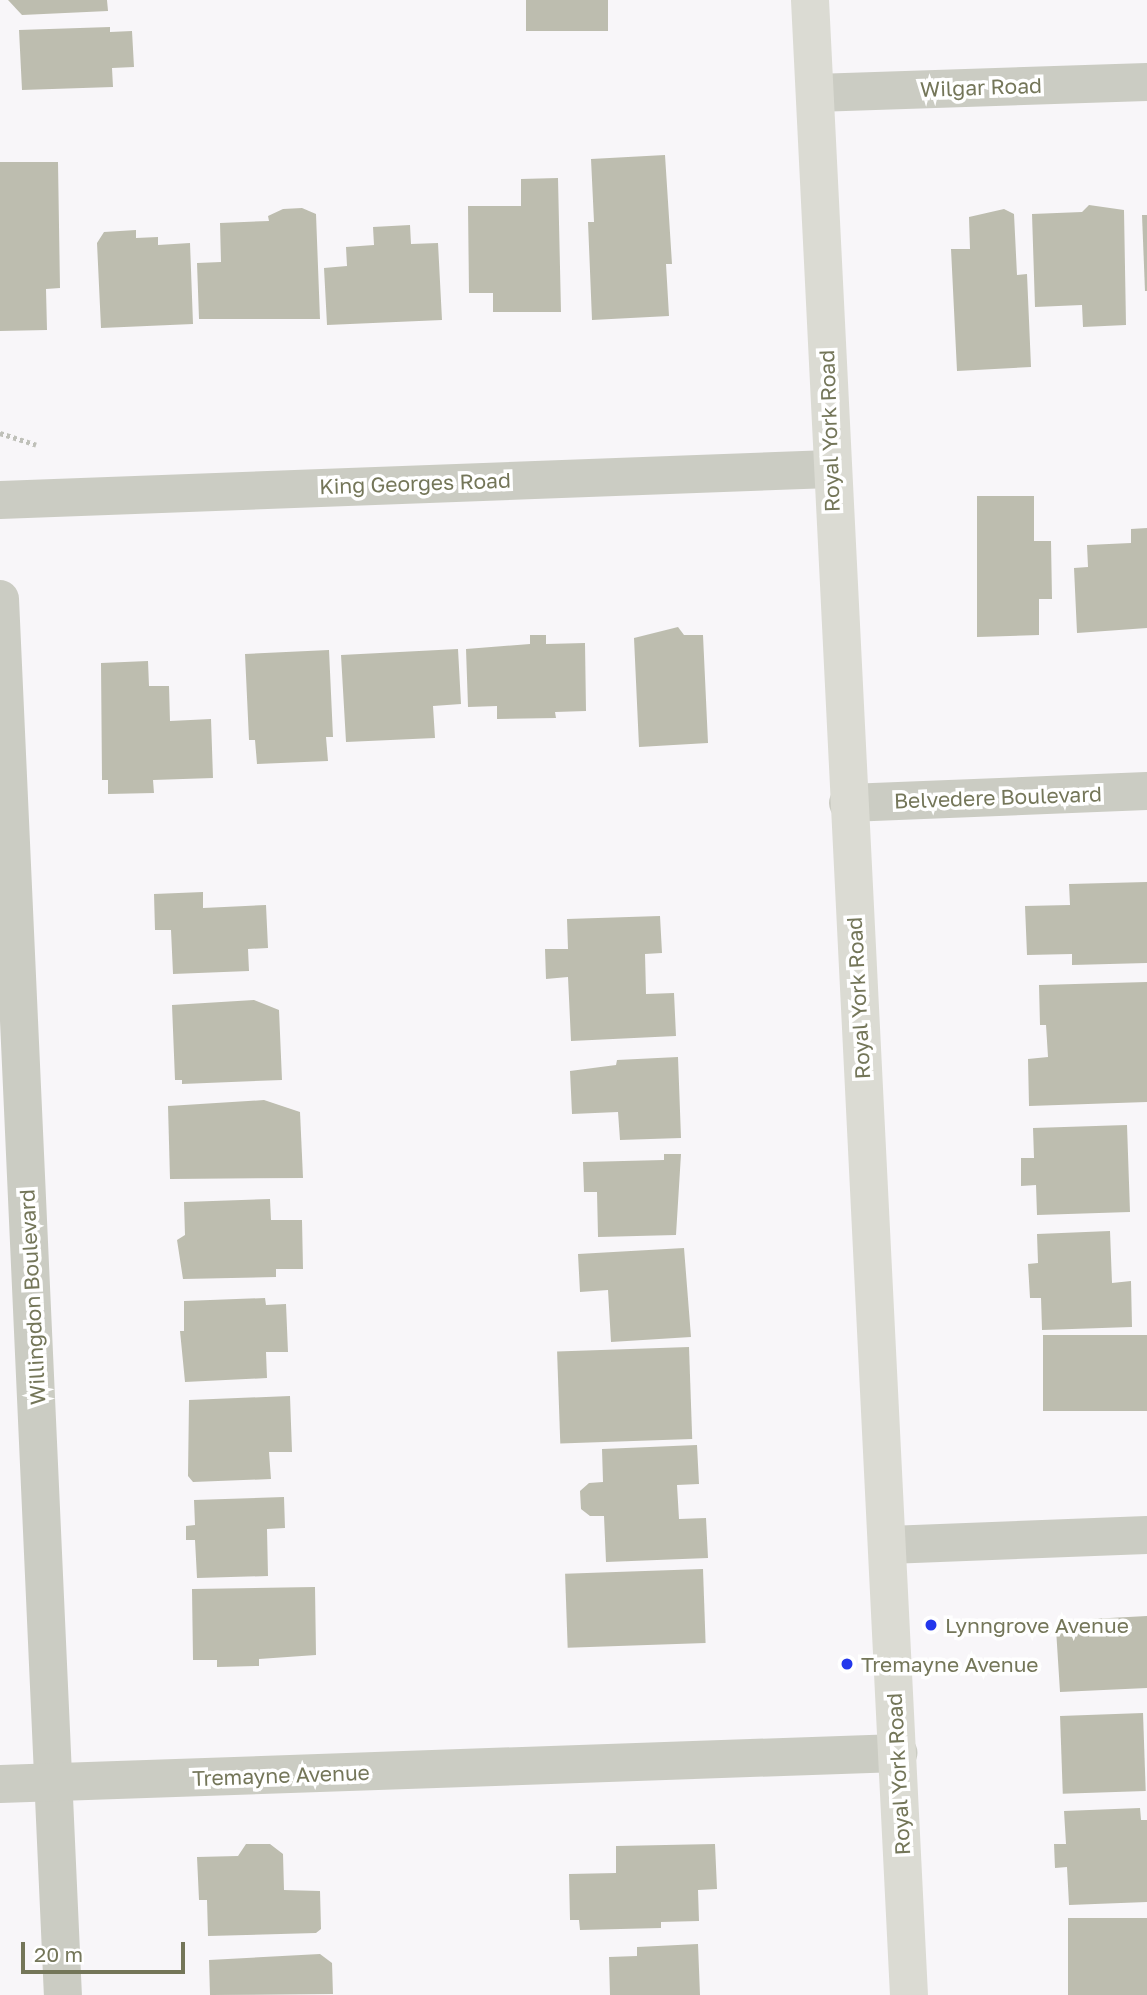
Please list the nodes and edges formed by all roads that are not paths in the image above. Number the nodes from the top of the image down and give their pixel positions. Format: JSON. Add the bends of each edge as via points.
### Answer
{"nodes":[{"id":1,"x":810,"y":0,"type":"edge"},
{"id":2,"x":1147,"y":82,"type":"edge"},
{"id":3,"x":815,"y":93,"type":"junction"},
{"id":4,"x":830,"y":469,"type":"junction"},
{"id":5,"x":0,"y":500,"type":"edge"},
{"id":6,"x":0,"y":599,"type":"edge"},
{"id":7,"x":1147,"y":791,"type":"edge"},
{"id":8,"x":848,"y":803,"type":"junction"},
{"id":9,"x":1147,"y":1535,"type":"edge"},
{"id":10,"x":888,"y":1545,"type":"junction"},
{"id":11,"x":898,"y":1753,"type":"junction"},
{"id":12,"x":55,"y":1782,"type":"junction"},
{"id":13,"x":0,"y":1784,"type":"edge"},
{"id":14,"x":63,"y":1995,"type":"edge"},
{"id":15,"x":909,"y":1995,"type":"edge"}],
"edges":[{"from":1,"to":3,"type":"main road","name":"Royal York Road"},
{"from":2,"to":3,"type":"street","name":"Wilgar Road"},
{"from":3,"to":4,"type":"main road","name":"Royal York Road"},
{"from":4,"to":5,"type":"street","name":"King Georges Road"},
{"from":4,"to":8,"type":"main road","name":"Royal York Road"},
{"from":6,"to":12,"type":"street","name":"Willingdon Boulevard"},
{"from":7,"to":8,"type":"street","name":"Belvedere Boulevard"},
{"from":8,"to":10,"type":"main road","name":"Royal York Road"},
{"from":9,"to":10,"type":"street"},
{"from":10,"to":11,"type":"main road","name":"Royal York Road"},
{"from":11,"to":12,"type":"street","name":"Tremayne Avenue"},
{"from":11,"to":15,"type":"main road","name":"Royal York Road"},
{"from":12,"to":13,"type":"street","name":"Tremayne Avenue"},
{"from":12,"to":14,"type":"street","name":"Willingdon Boulevard"}]}
